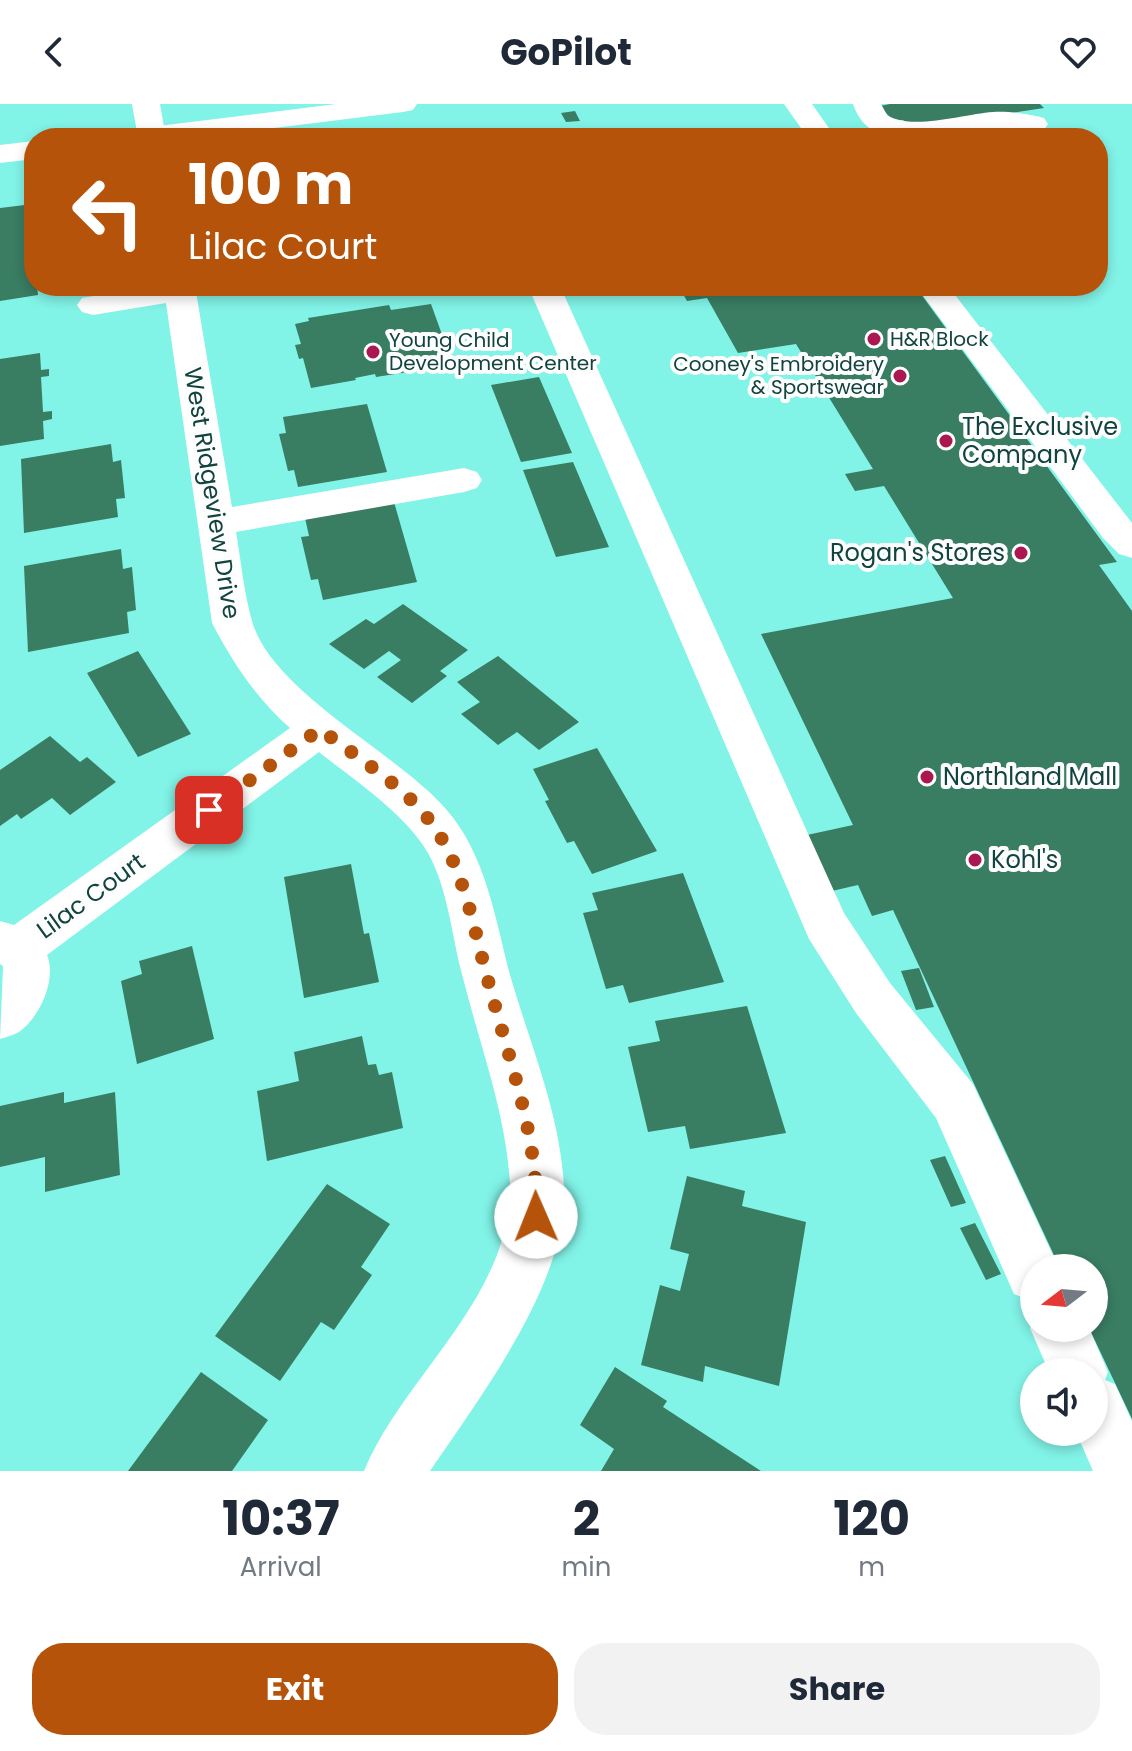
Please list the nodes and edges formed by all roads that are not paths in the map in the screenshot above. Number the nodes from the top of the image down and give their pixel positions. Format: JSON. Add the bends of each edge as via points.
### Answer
{"nodes":[{"id":1,"x":146,"y":104,"type":"edge"},
{"id":2,"x":403,"y":104,"type":"edge"},
{"id":3,"x":798,"y":104,"type":"edge"},
{"id":4,"x":867,"y":104,"type":"edge"},
{"id":5,"x":1034,"y":124,"type":"dead end"},
{"id":6,"x":144,"y":128,"type":"edge"},
{"id":7,"x":214,"y":128,"type":"edge"},
{"id":8,"x":815,"y":128,"type":"edge"},
{"id":9,"x":891,"y":128,"type":"edge"},
{"id":10,"x":932,"y":128,"type":"edge"},
{"id":11,"x":24,"y":151,"type":"edge"},
{"id":12,"x":0,"y":154,"type":"edge"},
{"id":13,"x":142,"y":296,"type":"edge"},
{"id":14,"x":181,"y":296,"type":"edge"},
{"id":15,"x":548,"y":296,"type":"edge"},
{"id":16,"x":940,"y":296,"type":"edge"},
{"id":17,"x":93,"y":305,"type":"dead end"},
{"id":18,"x":464,"y":480,"type":"dead end"},
{"id":19,"x":214,"y":523,"type":"junction"},
{"id":20,"x":1132,"y":545,"type":"edge"},
{"id":21,"x":320,"y":729,"type":"junction"},
{"id":22,"x":9,"y":945,"type":"edge"},
{"id":23,"x":0,"y":1017,"type":"edge"},
{"id":24,"x":1025,"y":1254,"type":"edge"},
{"id":25,"x":1108,"y":1436,"type":"edge"},
{"id":26,"x":394,"y":1471,"type":"edge"},
{"id":27,"x":1124,"y":1471,"type":"edge"}],
"edges":[{"from":1,"to":6,"type":"street"},
{"from":2,"to":7,"type":"street"},
{"from":3,"to":8,"type":"street"},
{"from":4,"to":9,"type":"street","via":[[874,119]]},
{"from":5,"to":10,"type":"street","via":[[996,120]]},
{"from":11,"to":12,"type":"street"},
{"from":13,"to":17,"type":"street"},
{"from":14,"to":19,"type":"street","name":"West Ridgeview Drive"},
{"from":15,"to":24,"type":"street","via":[[826,925],[873,998],[955,1101]]},
{"from":16,"to":20,"type":"street"},
{"from":18,"to":19,"type":"street"},
{"from":19,"to":21,"type":"street","name":"West Ridgeview Drive","via":[[232,623],[244,651],[262,676]]},
{"from":21,"to":22,"type":"street","name":"Lilac Court"},
{"from":21,"to":26,"type":"street","name":"West Ridgeview Drive","via":[[403,794],[447,847],[526,1119],[537,1188],[536,1217],[524,1258],[498,1314]]},
{"from":22,"to":23,"type":"street","name":"Lilac Court","via":[[25,960],[28,975],[15,1004]]},
{"from":25,"to":27,"type":"street"}]}
